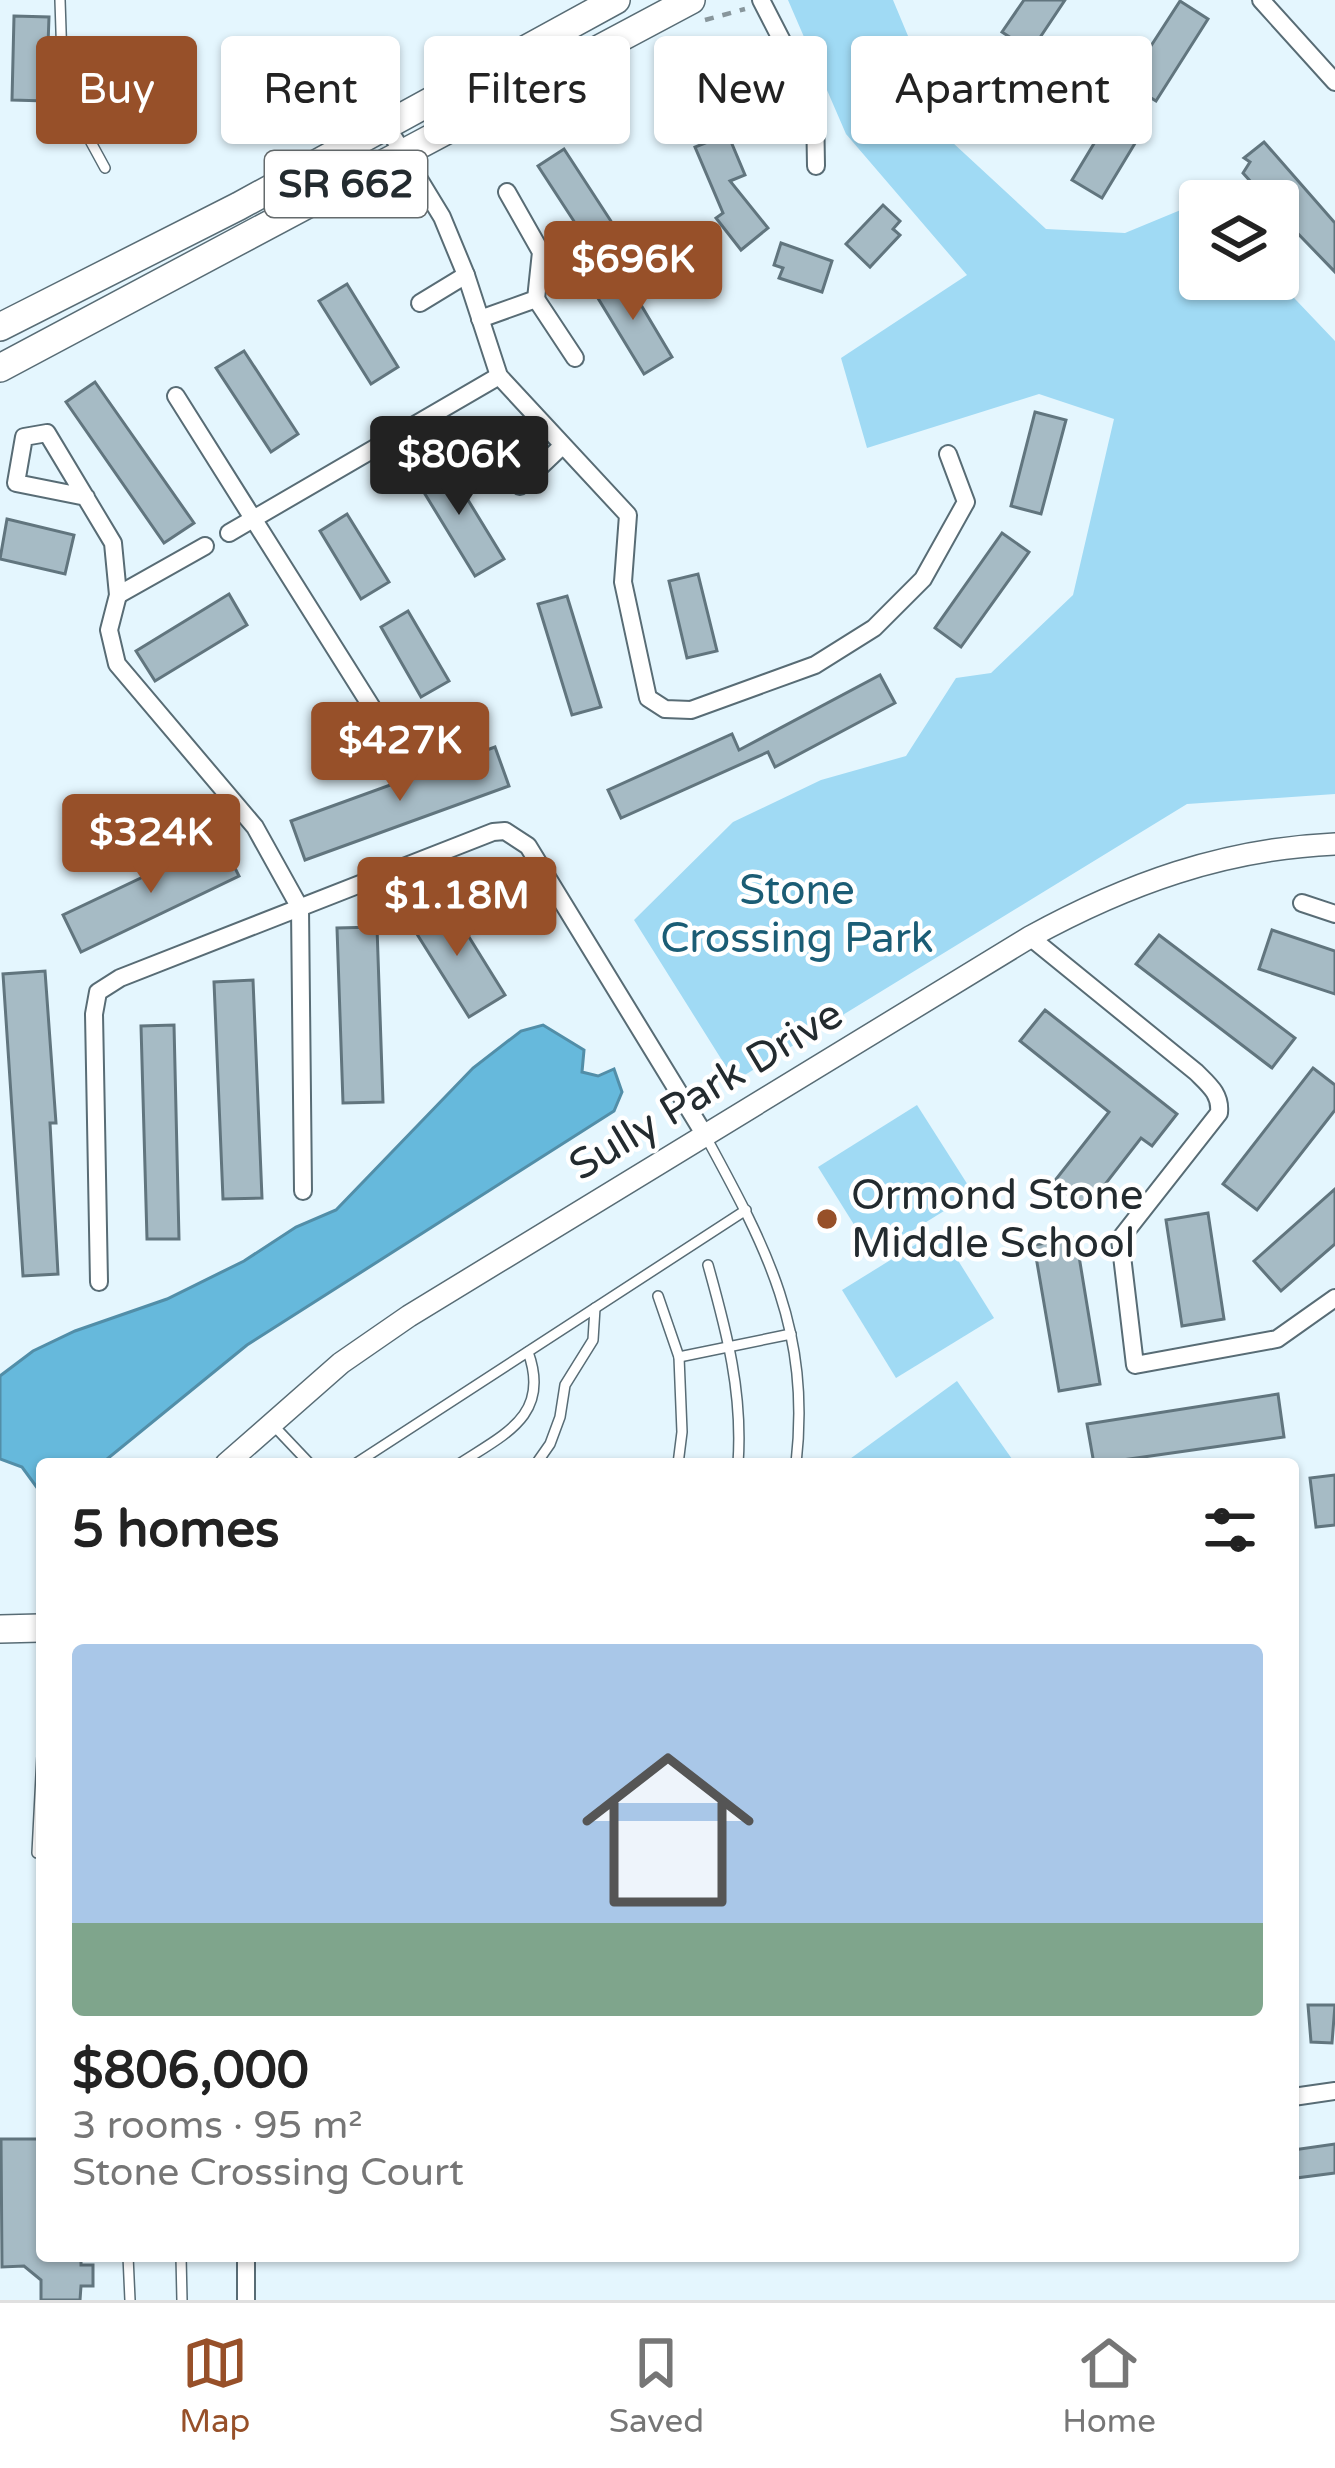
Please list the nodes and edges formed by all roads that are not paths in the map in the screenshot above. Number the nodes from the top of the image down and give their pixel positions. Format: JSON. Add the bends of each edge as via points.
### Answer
{"nodes":[{"id":1,"x":60,"y":0,"type":"edge"},
{"id":2,"x":616,"y":0,"type":"edge"},
{"id":3,"x":692,"y":0,"type":"edge"},
{"id":4,"x":761,"y":0,"type":"edge"},
{"id":5,"x":1261,"y":0,"type":"edge"},
{"id":6,"x":1335,"y":82,"type":"edge"},
{"id":7,"x":400,"y":117,"type":"edge"},
{"id":8,"x":352,"y":144,"type":"edge"},
{"id":9,"x":396,"y":144,"type":"edge"},
{"id":10,"x":402,"y":154,"type":"junction"},
{"id":11,"x":816,"y":166,"type":"dead end"},
{"id":12,"x":104,"y":168,"type":"dead end"},
{"id":13,"x":507,"y":192,"type":"dead end"},
{"id":14,"x":466,"y":275,"type":"junction"},
{"id":15,"x":62,"y":295,"type":"junction"},
{"id":16,"x":536,"y":299,"type":"junction"},
{"id":17,"x":0,"y":302,"type":"edge"},
{"id":18,"x":420,"y":303,"type":"dead end"},
{"id":19,"x":480,"y":319,"type":"junction"},
{"id":20,"x":0,"y":327,"type":"edge"},
{"id":21,"x":575,"y":358,"type":"dead end"},
{"id":22,"x":0,"y":368,"type":"edge"},
{"id":23,"x":499,"y":376,"type":"junction"},
{"id":24,"x":176,"y":396,"type":"dead end"},
{"id":25,"x":562,"y":446,"type":"junction"},
{"id":26,"x":948,"y":454,"type":"dead end"},
{"id":27,"x":520,"y":486,"type":"dead end"},
{"id":28,"x":86,"y":497,"type":"junction"},
{"id":29,"x":253,"y":518,"type":"junction"},
{"id":30,"x":229,"y":533,"type":"dead end"},
{"id":31,"x":205,"y":546,"type":"dead end"},
{"id":32,"x":118,"y":595,"type":"junction"},
{"id":33,"x":383,"y":725,"type":"dead end"},
{"id":34,"x":1335,"y":844,"type":"edge"},
{"id":35,"x":1302,"y":903,"type":"dead end"},
{"id":36,"x":299,"y":908,"type":"junction"},
{"id":37,"x":1335,"y":914,"type":"edge"},
{"id":38,"x":1030,"y":937,"type":"junction"},
{"id":39,"x":706,"y":1137,"type":"junction"},
{"id":40,"x":303,"y":1191,"type":"dead end"},
{"id":41,"x":746,"y":1210,"type":"junction"},
{"id":42,"x":708,"y":1265,"type":"dead end"},
{"id":43,"x":99,"y":1282,"type":"dead end"},
{"id":44,"x":658,"y":1296,"type":"dead end"},
{"id":45,"x":1335,"y":1298,"type":"edge"},
{"id":46,"x":595,"y":1308,"type":"junction"},
{"id":47,"x":791,"y":1334,"type":"junction"},
{"id":48,"x":731,"y":1346,"type":"junction"},
{"id":49,"x":528,"y":1352,"type":"junction"},
{"id":50,"x":679,"y":1357,"type":"junction"},
{"id":51,"x":271,"y":1422,"type":"junction"},
{"id":52,"x":232,"y":1458,"type":"edge"},
{"id":53,"x":304,"y":1458,"type":"edge"},
{"id":54,"x":374,"y":1458,"type":"edge"},
{"id":55,"x":469,"y":1458,"type":"edge"},
{"id":56,"x":540,"y":1458,"type":"edge"},
{"id":57,"x":679,"y":1458,"type":"edge"},
{"id":58,"x":738,"y":1458,"type":"edge"},
{"id":59,"x":796,"y":1458,"type":"edge"},
{"id":60,"x":36,"y":1627,"type":"edge"},
{"id":61,"x":0,"y":1629,"type":"edge"},
{"id":62,"x":36,"y":1629,"type":"edge"},
{"id":63,"x":0,"y":1647,"type":"edge"},
{"id":64,"x":1335,"y":2091,"type":"edge"},
{"id":65,"x":1299,"y":2096,"type":"edge"},
{"id":66,"x":128,"y":2262,"type":"edge"},
{"id":67,"x":181,"y":2262,"type":"edge"},
{"id":68,"x":246,"y":2262,"type":"edge"},
{"id":69,"x":130,"y":2300,"type":"edge"},
{"id":70,"x":182,"y":2300,"type":"edge"},
{"id":71,"x":246,"y":2300,"type":"edge"}],
"edges":[{"from":1,"to":12,"type":"lane","via":[[63,91]]},
{"from":2,"to":7,"type":"main road","number":"SR 662"},
{"from":3,"to":10,"type":"main road","number":"SR 662"},
{"from":4,"to":11,"type":"street","via":[[815,106]]},
{"from":5,"to":6,"type":"street"},
{"from":8,"to":15,"type":"main road","number":"SR 662"},
{"from":9,"to":10,"type":"street"},
{"from":10,"to":14,"type":"street"},
{"from":10,"to":22,"type":"main road","number":"SR 662"},
{"from":13,"to":16,"type":"street","via":[[542,252]]},
{"from":14,"to":18,"type":"street"},
{"from":14,"to":19,"type":"street"},
{"from":15,"to":17,"type":"main road"},
{"from":15,"to":20,"type":"main road","number":"SR 662"},
{"from":16,"to":19,"type":"street"},
{"from":16,"to":21,"type":"street"},
{"from":19,"to":23,"type":"street"},
{"from":23,"to":25,"type":"street"},
{"from":23,"to":29,"type":"street"},
{"from":24,"to":29,"type":"street"},
{"from":25,"to":26,"type":"street","via":[[628,515],[623,581],[648,698],[665,709],[691,710],[815,665],[874,628],[923,579],[966,502]]},
{"from":25,"to":27,"type":"street"},
{"from":28,"to":28,"type":"street","via":[[16,483],[24,437],[47,434]]},
{"from":28,"to":32,"type":"street","via":[[113,543]]},
{"from":29,"to":30,"type":"street"},
{"from":29,"to":33,"type":"street"},
{"from":31,"to":32,"type":"street"},
{"from":32,"to":36,"type":"street","via":[[109,630],[117,664],[255,827]]},
{"from":34,"to":38,"type":"street","name":"Sully Park Drive","via":[[1220,858],[1150,878]]},
{"from":35,"to":37,"type":"street"},
{"from":36,"to":39,"type":"street","via":[[493,832],[514,835]]},
{"from":36,"to":40,"type":"street"},
{"from":36,"to":43,"type":"street","via":[[98,992]]},
{"from":38,"to":39,"type":"street","name":"Sully Park Drive"},
{"from":38,"to":45,"type":"street","via":[[1196,1072],[1220,1102],[1120,1239],[1135,1365],[1277,1339]]},
{"from":39,"to":41,"type":"lane"},
{"from":39,"to":51,"type":"street","name":"Sully Park Drive","via":[[409,1316]]},
{"from":41,"to":46,"type":"lane"},
{"from":41,"to":47,"type":"lane"},
{"from":42,"to":48,"type":"lane"},
{"from":44,"to":50,"type":"lane"},
{"from":46,"to":49,"type":"lane"},
{"from":46,"to":56,"type":"lane","via":[[593,1340],[566,1385]]},
{"from":47,"to":48,"type":"lane"},
{"from":47,"to":59,"type":"lane","via":[[799,1380]]},
{"from":48,"to":50,"type":"lane"},
{"from":48,"to":58,"type":"lane"},
{"from":49,"to":54,"type":"lane"},
{"from":49,"to":55,"type":"lane","via":[[534,1369],[526,1415]]},
{"from":50,"to":57,"type":"lane"},
{"from":51,"to":52,"type":"street","name":"Sully Park Drive"},
{"from":51,"to":53,"type":"lane"},
{"from":60,"to":61,"type":"main road"},
{"from":62,"to":63,"type":"street"},
{"from":64,"to":65,"type":"street"},
{"from":66,"to":69,"type":"lane"},
{"from":67,"to":70,"type":"lane"},
{"from":68,"to":71,"type":"street"}]}
